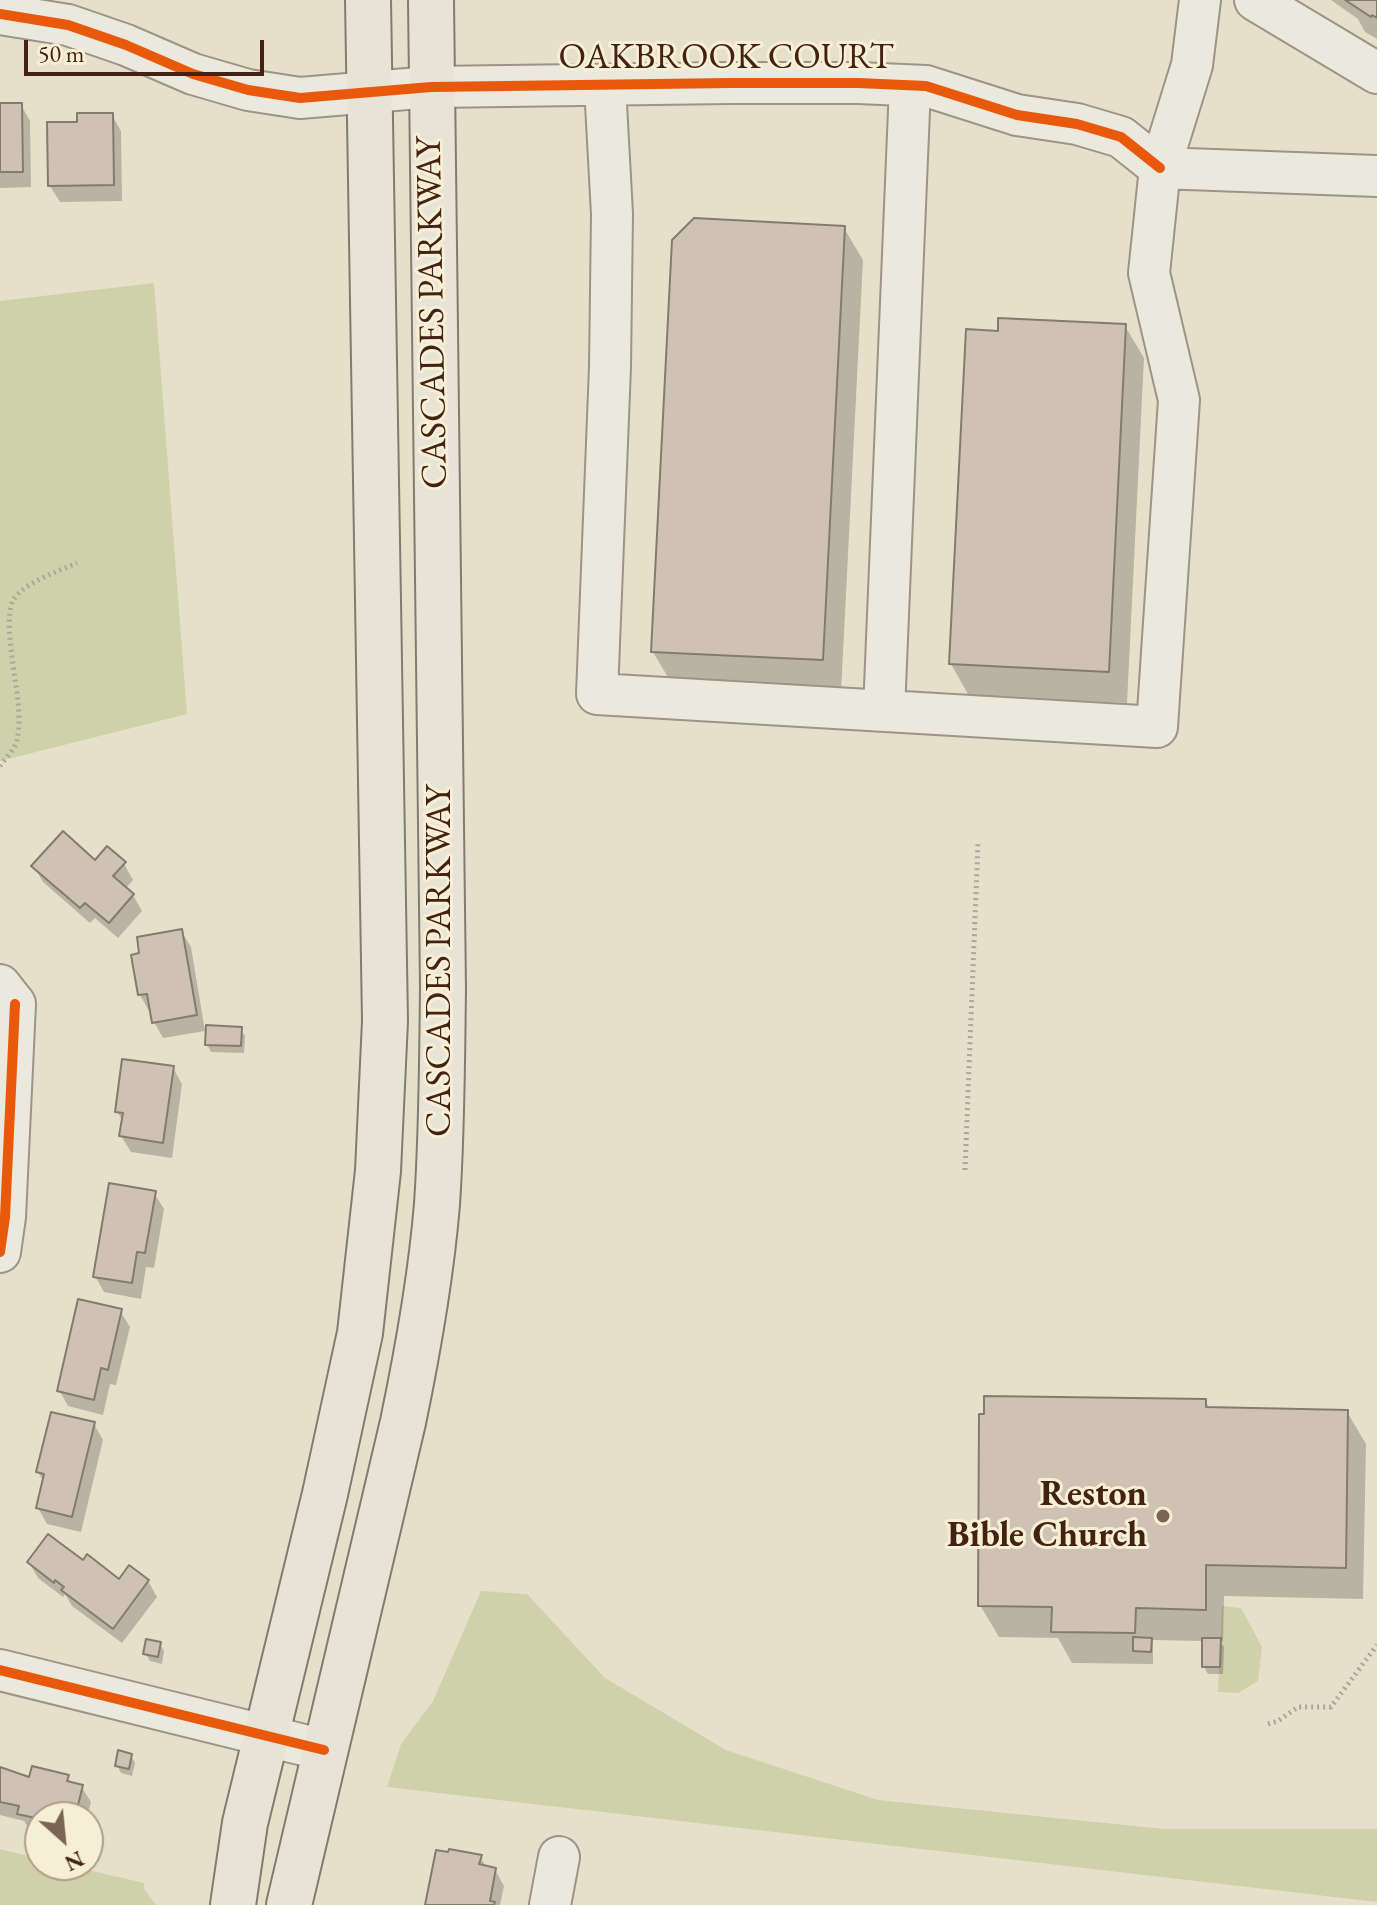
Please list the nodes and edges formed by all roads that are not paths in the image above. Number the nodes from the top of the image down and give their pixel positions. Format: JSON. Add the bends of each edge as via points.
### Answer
{"nodes":[{"id":1,"x":368,"y":0,"type":"edge"},
{"id":2,"x":431,"y":0,"type":"edge"},
{"id":3,"x":1200,"y":0,"type":"edge"},
{"id":4,"x":1255,"y":0,"type":"edge"},
{"id":5,"x":0,"y":14,"type":"edge"},
{"id":6,"x":1377,"y":73,"type":"edge"},
{"id":7,"x":605,"y":86,"type":"junction"},
{"id":8,"x":910,"y":86,"type":"junction"},
{"id":9,"x":431,"y":87,"type":"junction"},
{"id":10,"x":370,"y":91,"type":"junction"},
{"id":11,"x":1160,"y":168,"type":"junction"},
{"id":12,"x":1377,"y":176,"type":"edge"},
{"id":13,"x":884,"y":711,"type":"junction"},
{"id":14,"x":7,"y":994,"type":"edge"},
{"id":15,"x":0,"y":1252,"type":"edge"},
{"id":16,"x":0,"y":1670,"type":"edge"},
{"id":17,"x":265,"y":1736,"type":"junction"},
{"id":18,"x":324,"y":1750,"type":"junction"},
{"id":19,"x":559,"y":1857,"type":"dead end"},
{"id":20,"x":233,"y":1905,"type":"edge"},
{"id":21,"x":289,"y":1905,"type":"edge"},
{"id":22,"x":550,"y":1905,"type":"edge"}],
"edges":[{"from":1,"to":10,"type":"main road","name":"CASCADES PARKWAY"},
{"from":2,"to":9,"type":"main road","name":"CASCADES PARKWAY"},
{"from":3,"to":11,"type":"street","via":[[1192,65]]},
{"from":4,"to":6,"type":"street"},
{"from":5,"to":10,"type":"street","name":"OAKBROOK COURT","via":[[68,25],[248,90],[300,98]]},
{"from":7,"to":8,"type":"street","name":"OAKBROOK COURT"},
{"from":7,"to":9,"type":"street","name":"OAKBROOK COURT"},
{"from":7,"to":13,"type":"street","via":[[612,214],[610,367],[597,694]]},
{"from":8,"to":11,"type":"street","name":"OAKBROOK COURT","via":[[1121,137]]},
{"from":8,"to":13,"type":"street"},
{"from":9,"to":10,"type":"street","name":"OAKBROOK COURT"},
{"from":9,"to":18,"type":"main road","name":"CASCADES PARKWAY","via":[[443,989],[439,1162],[412,1379]]},
{"from":10,"to":17,"type":"main road","name":"CASCADES PARKWAY","via":[[385,1021],[378,1171],[360,1333]]},
{"from":11,"to":12,"type":"street"},
{"from":11,"to":13,"type":"street","via":[[1149,273],[1179,400],[1157,727]]},
{"from":14,"to":15,"type":"street","via":[[5,1217]]},
{"from":16,"to":17,"type":"street"},
{"from":17,"to":18,"type":"street"},
{"from":17,"to":20,"type":"main road","name":"CASCADES PARKWAY"},
{"from":18,"to":21,"type":"main road","name":"CASCADES PARKWAY"},
{"from":19,"to":22,"type":"street"}]}
